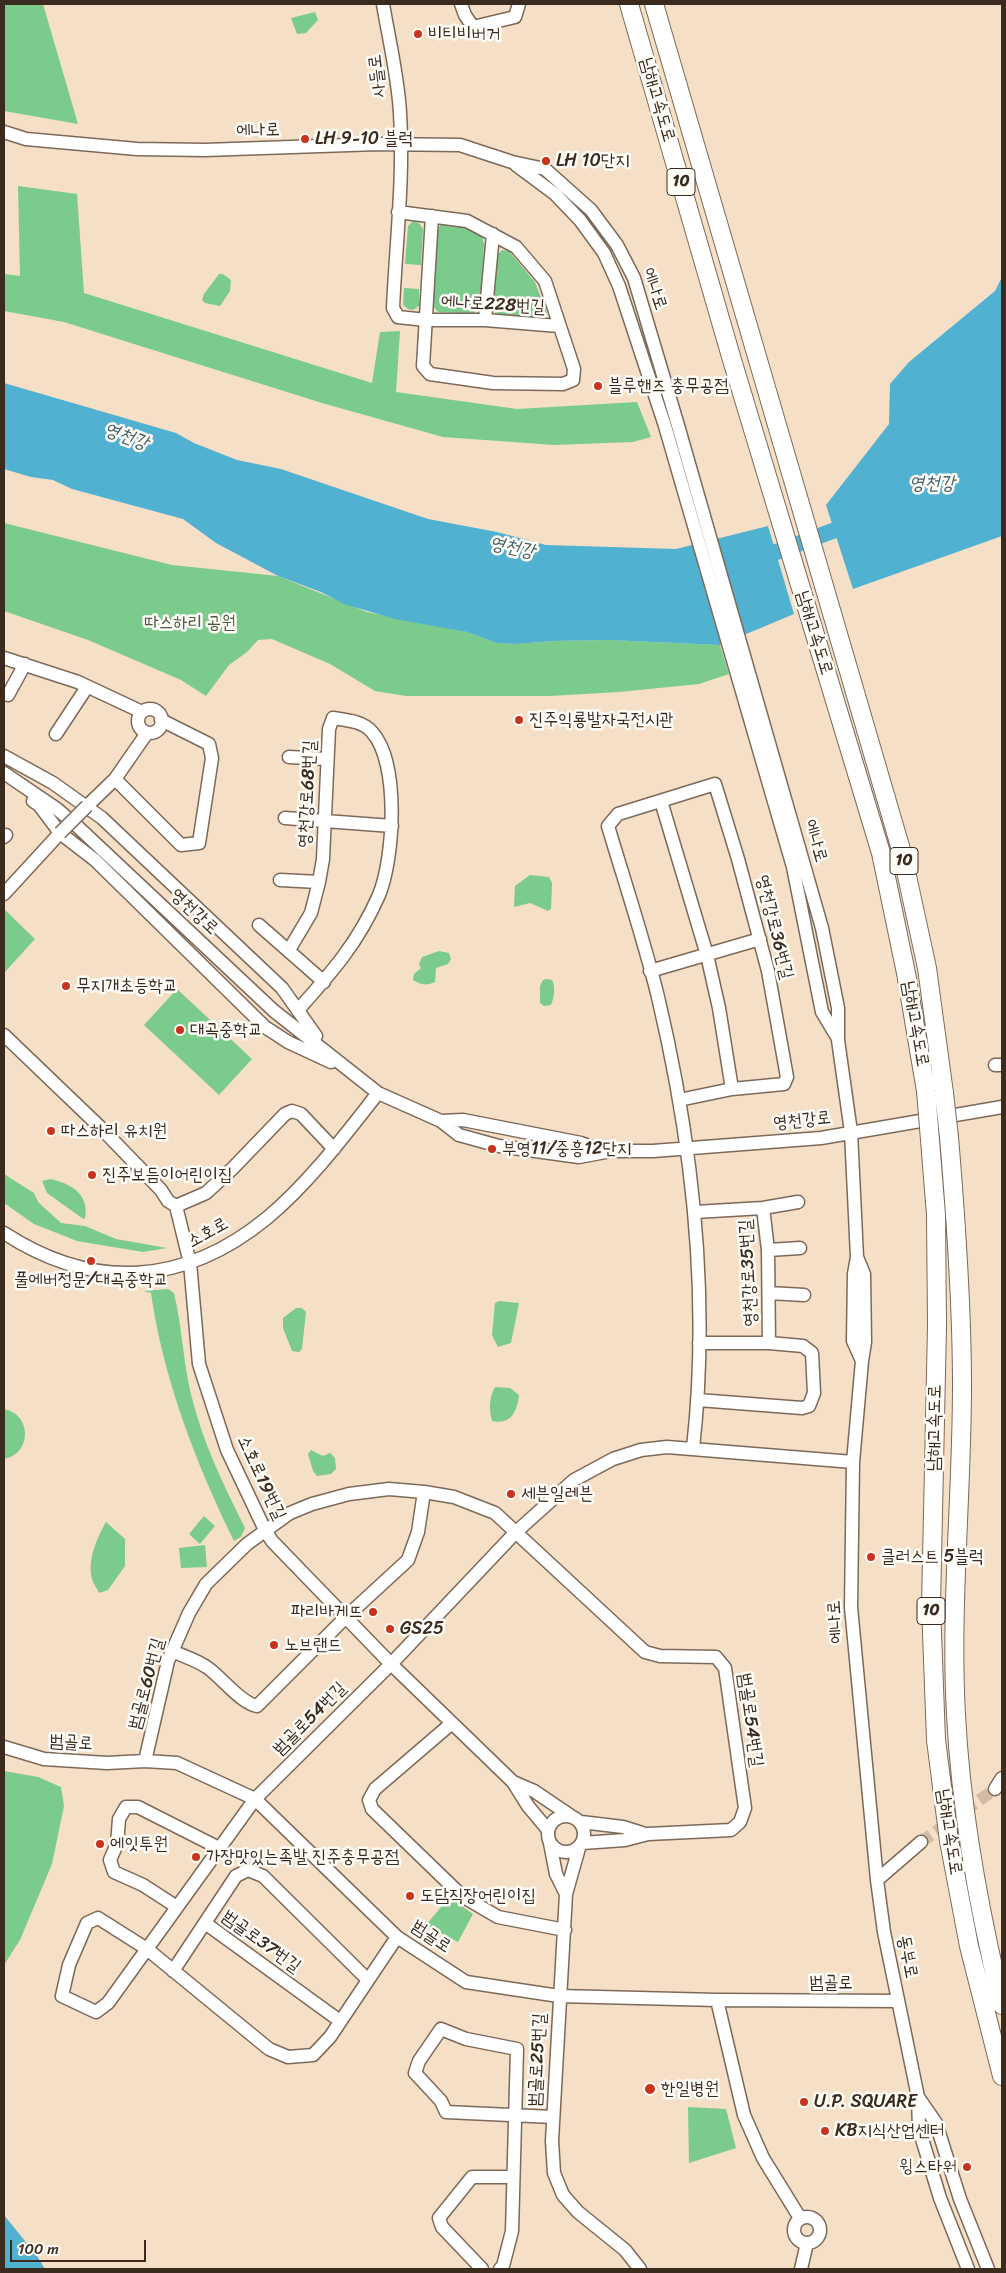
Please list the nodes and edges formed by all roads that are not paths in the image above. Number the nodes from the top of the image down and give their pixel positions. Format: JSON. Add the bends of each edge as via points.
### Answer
{"nodes":[{"id":1,"x":383,"y":4,"type":"edge"},
{"id":2,"x":461,"y":4,"type":"edge"},
{"id":3,"x":518,"y":4,"type":"edge"},
{"id":4,"x":624,"y":4,"type":"edge"},
{"id":5,"x":630,"y":4,"type":"edge"},
{"id":6,"x":654,"y":4,"type":"edge"},
{"id":7,"x":654,"y":89,"type":"junction"},
{"id":8,"x":4,"y":132,"type":"edge"},
{"id":9,"x":400,"y":145,"type":"junction"},
{"id":10,"x":398,"y":212,"type":"junction"},
{"id":11,"x":432,"y":216,"type":"junction"},
{"id":12,"x":493,"y":234,"type":"junction"},
{"id":13,"x":426,"y":320,"type":"junction"},
{"id":14,"x":485,"y":320,"type":"junction"},
{"id":15,"x":559,"y":326,"type":"junction"},
{"id":16,"x":4,"y":658,"type":"edge"},
{"id":17,"x":25,"y":664,"type":"junction"},
{"id":18,"x":87,"y":688,"type":"junction"},
{"id":19,"x":8,"y":695,"type":"dead end"},
{"id":20,"x":142,"y":712,"type":"junction"},
{"id":21,"x":161,"y":720,"type":"junction"},
{"id":22,"x":147,"y":733,"type":"junction"},
{"id":23,"x":56,"y":734,"type":"dead end"},
{"id":24,"x":4,"y":756,"type":"edge"},
{"id":25,"x":289,"y":757,"type":"dead end"},
{"id":26,"x":326,"y":759,"type":"junction"},
{"id":27,"x":4,"y":773,"type":"edge"},
{"id":28,"x":115,"y":779,"type":"junction"},
{"id":29,"x":4,"y":783,"type":"edge"},
{"id":30,"x":661,"y":801,"type":"junction"},
{"id":31,"x":87,"y":806,"type":"junction"},
{"id":32,"x":285,"y":818,"type":"dead end"},
{"id":33,"x":323,"y":820,"type":"junction"},
{"id":34,"x":392,"y":826,"type":"junction"},
{"id":35,"x":60,"y":833,"type":"junction"},
{"id":36,"x":280,"y":880,"type":"dead end"},
{"id":37,"x":319,"y":882,"type":"junction"},
{"id":38,"x":4,"y":894,"type":"edge"},
{"id":39,"x":259,"y":924,"type":"dead end"},
{"id":40,"x":760,"y":939,"type":"junction"},
{"id":41,"x":289,"y":950,"type":"junction"},
{"id":42,"x":707,"y":954,"type":"junction"},
{"id":43,"x":650,"y":971,"type":"junction"},
{"id":44,"x":324,"y":982,"type":"junction"},
{"id":45,"x":298,"y":1010,"type":"junction"},
{"id":46,"x":4,"y":1035,"type":"edge"},
{"id":47,"x":360,"y":1077,"type":"junction"},
{"id":48,"x":732,"y":1089,"type":"junction"},
{"id":49,"x":935,"y":1092,"type":"junction"},
{"id":50,"x":378,"y":1093,"type":"junction"},
{"id":51,"x":679,"y":1100,"type":"junction"},
{"id":52,"x":1002,"y":1107,"type":"edge"},
{"id":53,"x":441,"y":1121,"type":"junction"},
{"id":54,"x":851,"y":1132,"type":"junction"},
{"id":55,"x":687,"y":1148,"type":"junction"},
{"id":56,"x":334,"y":1149,"type":"junction"},
{"id":57,"x":604,"y":1152,"type":"junction"},
{"id":58,"x":798,"y":1202,"type":"dead end"},
{"id":59,"x":176,"y":1206,"type":"junction"},
{"id":60,"x":763,"y":1208,"type":"junction"},
{"id":61,"x":695,"y":1212,"type":"junction"},
{"id":62,"x":4,"y":1233,"type":"edge"},
{"id":63,"x":800,"y":1248,"type":"dead end"},
{"id":64,"x":768,"y":1250,"type":"junction"},
{"id":65,"x":190,"y":1263,"type":"junction"},
{"id":66,"x":769,"y":1293,"type":"junction"},
{"id":67,"x":804,"y":1295,"type":"dead end"},
{"id":68,"x":699,"y":1343,"type":"junction"},
{"id":69,"x":769,"y":1343,"type":"junction"},
{"id":70,"x":698,"y":1400,"type":"junction"},
{"id":71,"x":693,"y":1448,"type":"junction"},
{"id":72,"x":853,"y":1462,"type":"junction"},
{"id":73,"x":424,"y":1492,"type":"junction"},
{"id":74,"x":265,"y":1530,"type":"junction"},
{"id":75,"x":516,"y":1532,"type":"junction"},
{"id":76,"x":346,"y":1617,"type":"junction"},
{"id":77,"x":172,"y":1651,"type":"junction"},
{"id":78,"x":391,"y":1664,"type":"junction"},
{"id":79,"x":452,"y":1723,"type":"junction"},
{"id":80,"x":4,"y":1747,"type":"edge"},
{"id":81,"x":145,"y":1761,"type":"junction"},
{"id":82,"x":1002,"y":1778,"type":"edge"},
{"id":83,"x":513,"y":1782,"type":"junction"},
{"id":84,"x":995,"y":1789,"type":"tunnel mouth"},
{"id":85,"x":254,"y":1799,"type":"junction"},
{"id":86,"x":576,"y":1819,"type":"junction"},
{"id":87,"x":648,"y":1834,"type":"junction"},
{"id":88,"x":549,"y":1836,"type":"junction"},
{"id":89,"x":921,"y":1842,"type":"tunnel mouth"},
{"id":90,"x":581,"y":1845,"type":"junction"},
{"id":91,"x":219,"y":1848,"type":"junction"},
{"id":92,"x":974,"y":1876,"type":"junction"},
{"id":93,"x":877,"y":1880,"type":"junction"},
{"id":94,"x":566,"y":1894,"type":"junction"},
{"id":95,"x":177,"y":1907,"type":"junction"},
{"id":96,"x":205,"y":1923,"type":"junction"},
{"id":97,"x":565,"y":1930,"type":"junction"},
{"id":98,"x":398,"y":1937,"type":"junction"},
{"id":99,"x":147,"y":1949,"type":"junction"},
{"id":100,"x":1002,"y":1956,"type":"edge"},
{"id":101,"x":173,"y":1970,"type":"junction"},
{"id":102,"x":368,"y":1980,"type":"junction"},
{"id":103,"x":559,"y":1996,"type":"junction"},
{"id":104,"x":717,"y":2000,"type":"junction"},
{"id":105,"x":898,"y":2001,"type":"junction"},
{"id":106,"x":1002,"y":2005,"type":"edge"},
{"id":107,"x":340,"y":2021,"type":"junction"},
{"id":108,"x":1002,"y":2076,"type":"edge"},
{"id":109,"x":918,"y":2097,"type":"junction"},
{"id":110,"x":515,"y":2115,"type":"junction"},
{"id":111,"x":553,"y":2116,"type":"junction"},
{"id":112,"x":513,"y":2176,"type":"junction"},
{"id":113,"x":800,"y":2218,"type":"junction"},
{"id":114,"x":807,"y":2243,"type":"junction"},
{"id":115,"x":482,"y":2269,"type":"edge"},
{"id":116,"x":500,"y":2269,"type":"edge"},
{"id":117,"x":640,"y":2269,"type":"edge"},
{"id":118,"x":800,"y":2269,"type":"edge"},
{"id":119,"x":968,"y":2269,"type":"edge"},
{"id":120,"x":988,"y":2269,"type":"edge"}],
"edges":[{"from":1,"to":9,"type":"street","name":"사들로","via":[[394,56]]},
{"from":2,"to":3,"type":"street","via":[[473,27],[516,17]]},
{"from":4,"to":7,"type":"highway"},
{"from":5,"to":7,"type":"highway","name":"남해고속도로","number":"10"},
{"from":6,"to":49,"type":"highway","name":"남해고속도로","number":"10","via":[[902,853],[927,968]]},
{"from":7,"to":49,"type":"highway","name":"남해고속도로","number":"10","via":[[881,853]]},
{"from":8,"to":9,"type":"street","name":"에나로","via":[[26,139],[137,149]]},
{"from":9,"to":10,"type":"street","name":"에나로228번길"},
{"from":9,"to":54,"type":"street","name":"에나로","via":[[460,145],[545,169],[591,210],[617,245],[634,278],[793,867],[822,1012],[838,1040]]},
{"from":10,"to":11,"type":"street","name":"에나로228번길"},
{"from":10,"to":13,"type":"street","name":"에나로228번길","via":[[393,308],[398,317]]},
{"from":11,"to":12,"type":"street","name":"에나로228번길","via":[[467,221]]},
{"from":11,"to":13,"type":"street","name":"에나로228번길"},
{"from":12,"to":14,"type":"street"},
{"from":12,"to":15,"type":"street","name":"에나로228번길","via":[[516,246],[545,281]]},
{"from":13,"to":14,"type":"street","name":"에나로228번길"},
{"from":13,"to":15,"type":"street","name":"에나로228번길","via":[[423,366],[430,374],[493,383],[563,384],[573,380],[574,369]]},
{"from":14,"to":15,"type":"street","name":"에나로228번길"},
{"from":16,"to":17,"type":"street"},
{"from":17,"to":18,"type":"street"},
{"from":17,"to":19,"type":"street"},
{"from":18,"to":20,"type":"street"},
{"from":18,"to":23,"type":"street"},
{"from":20,"to":21,"type":"street","via":[[153,710]]},
{"from":20,"to":22,"type":"street","via":[[138,722]]},
{"from":21,"to":22,"type":"street","via":[[157,730]]},
{"from":21,"to":28,"type":"street","via":[[209,744],[212,758],[199,843],[181,845]]},
{"from":22,"to":28,"type":"street"},
{"from":24,"to":31,"type":"street","name":"영천강로","via":[[54,783]]},
{"from":25,"to":26,"type":"street"},
{"from":26,"to":33,"type":"street","name":"영천강로68번길"},
{"from":26,"to":34,"type":"street","name":"영천강로68번길","via":[[329,729],[334,718],[355,721],[372,731],[385,760]]},
{"from":27,"to":47,"type":"street","name":"영천강로","via":[[78,827],[274,1011]]},
{"from":28,"to":31,"type":"street"},
{"from":29,"to":35,"type":"street","name":"영천강로","via":[[39,805]]},
{"from":30,"to":40,"type":"street","name":"영천강로36번길","via":[[715,784]]},
{"from":30,"to":42,"type":"street"},
{"from":30,"to":43,"type":"street","name":"영천강로36번길","via":[[618,814],[608,826]]},
{"from":31,"to":35,"type":"street","bridge":true},
{"from":31,"to":45,"type":"street","name":"영천강로","via":[[282,988]]},
{"from":32,"to":33,"type":"street"},
{"from":33,"to":34,"type":"street"},
{"from":33,"to":37,"type":"street","name":"영천강로68번길","via":[[323,859]]},
{"from":34,"to":44,"type":"street","name":"영천강로68번길","via":[[379,894],[352,947]]},
{"from":35,"to":38,"type":"street"},
{"from":35,"to":47,"type":"street","name":"영천강로","via":[[95,860],[265,1027],[288,1042]]},
{"from":36,"to":37,"type":"street"},
{"from":37,"to":41,"type":"street","name":"영천강로68번길","via":[[311,913]]},
{"from":39,"to":41,"type":"street"},
{"from":40,"to":42,"type":"street"},
{"from":40,"to":48,"type":"street","name":"영천강로36번길","via":[[787,1077],[784,1084]]},
{"from":41,"to":44,"type":"street"},
{"from":42,"to":43,"type":"street"},
{"from":42,"to":48,"type":"street"},
{"from":43,"to":51,"type":"street","name":"영천강로36번길"},
{"from":44,"to":45,"type":"street","name":"영천강로68번길"},
{"from":45,"to":47,"type":"street","name":"영천강로","via":[[307,1025]]},
{"from":46,"to":59,"type":"street"},
{"from":47,"to":50,"type":"street","name":"영천강로"},
{"from":48,"to":51,"type":"street","name":"영천강로36번길"},
{"from":49,"to":92,"type":"highway","name":"남해고속도로","number":"10","bridge":true,"via":[[949,1137],[959,1256],[962,1386],[954,1621],[956,1716]]},
{"from":49,"to":108,"type":"highway","name":"남해고속도로","number":"10","bridge":true,"via":[[930,1140],[936,1215],[931,1606],[936,1740],[949,1841],[969,1946]]},
{"from":50,"to":53,"type":"street","name":"영천강로"},
{"from":50,"to":56,"type":"street","name":"소호로"},
{"from":51,"to":55,"type":"street","name":"영천강로36번길"},
{"from":52,"to":54,"type":"street","name":"영천강로"},
{"from":53,"to":57,"type":"street","name":"영천강로","via":[[463,1120],[581,1143]]},
{"from":53,"to":57,"type":"street","name":"영천강로","via":[[459,1135],[499,1146],[579,1157]]},
{"from":54,"to":55,"type":"street","name":"영천강로","via":[[820,1138]]},
{"from":54,"to":72,"type":"street","name":"에나로","via":[[857,1257],[864,1274],[865,1342]]},
{"from":55,"to":57,"type":"street","name":"영천강로"},
{"from":55,"to":61,"type":"street"},
{"from":56,"to":59,"type":"street","via":[[301,1114],[292,1111],[285,1114],[206,1193]]},
{"from":56,"to":65,"type":"street","name":"소호로","via":[[267,1218]]},
{"from":58,"to":60,"type":"street"},
{"from":59,"to":65,"type":"street","name":"소호로19번길"},
{"from":60,"to":61,"type":"street","name":"영천강로35번길"},
{"from":60,"to":64,"type":"street","name":"영천강로35번길"},
{"from":61,"to":68,"type":"street"},
{"from":62,"to":65,"type":"street","name":"소호로","via":[[30,1250],[66,1264],[114,1274],[160,1272]]},
{"from":63,"to":64,"type":"street"},
{"from":64,"to":66,"type":"street","name":"영천강로35번길"},
{"from":65,"to":74,"type":"street","name":"소호로19번길","via":[[199,1364],[227,1450]]},
{"from":66,"to":67,"type":"street"},
{"from":66,"to":69,"type":"street","name":"영천강로35번길"},
{"from":68,"to":69,"type":"street"},
{"from":68,"to":70,"type":"street"},
{"from":69,"to":70,"type":"street","name":"영천강로35번길","via":[[803,1346],[812,1353],[814,1393],[809,1406]]},
{"from":70,"to":71,"type":"street"},
{"from":71,"to":72,"type":"street","name":"범골로54번길"},
{"from":71,"to":75,"type":"street","name":"범골로54번길","via":[[641,1450],[612,1459],[574,1480]]},
{"from":72,"to":93,"type":"street","name":"에나로","via":[[852,1607]]},
{"from":73,"to":74,"type":"street","name":"범골로60번길","via":[[389,1490],[349,1494],[290,1513]]},
{"from":73,"to":75,"type":"street","name":"범골로60번길","via":[[454,1497],[495,1513]]},
{"from":73,"to":76,"type":"street","via":[[418,1532],[408,1560]]},
{"from":74,"to":76,"type":"street","name":"소호로19번길"},
{"from":74,"to":77,"type":"street","name":"범골로60번길","via":[[246,1544],[206,1584]]},
{"from":75,"to":78,"type":"street","name":"범골로54번길"},
{"from":75,"to":87,"type":"street","name":"범골로54번길","via":[[645,1652],[660,1656],[716,1657],[725,1668],[745,1808],[740,1822],[731,1830]]},
{"from":76,"to":77,"type":"street","via":[[257,1706],[249,1704],[206,1666]]},
{"from":76,"to":78,"type":"street","name":"소호로19번길"},
{"from":77,"to":81,"type":"street","name":"범골로60번길"},
{"from":78,"to":79,"type":"street"},
{"from":78,"to":85,"type":"street","name":"범골로54번길"},
{"from":79,"to":83,"type":"street"},
{"from":79,"to":97,"type":"street","via":[[375,1789],[369,1800],[372,1809],[462,1896],[498,1917]]},
{"from":80,"to":81,"type":"street","name":"범골로","via":[[44,1759],[107,1763]]},
{"from":81,"to":85,"type":"street","name":"범골로","via":[[177,1763]]},
{"from":82,"to":84,"type":"street"},
{"from":83,"to":86,"type":"street","via":[[534,1791]]},
{"from":83,"to":88,"type":"street"},
{"from":85,"to":91,"type":"street"},
{"from":85,"to":98,"type":"street","name":"범골로"},
{"from":86,"to":87,"type":"street"},
{"from":86,"to":88,"type":"street","via":[[556,1818]]},
{"from":86,"to":90,"type":"street","via":[[585,1832]]},
{"from":87,"to":90,"type":"street"},
{"from":88,"to":90,"type":"street","via":[[553,1847],[563,1852]]},
{"from":88,"to":94,"type":"street","via":[[556,1874]]},
{"from":89,"to":93,"type":"street"},
{"from":90,"to":94,"type":"street"},
{"from":91,"to":95,"type":"street"},
{"from":91,"to":95,"type":"street","via":[[138,1807],[126,1807],[119,1819],[117,1844],[110,1860],[114,1872],[143,1885]]},
{"from":92,"to":100,"type":"highway","via":[[991,1909]]},
{"from":92,"to":106,"type":"highway","name":"남해고속도로","number":"10"},
{"from":93,"to":105,"type":"street","name":"동부로"},
{"from":94,"to":97,"type":"street","name":"범골로25번길"},
{"from":95,"to":99,"type":"street"},
{"from":96,"to":101,"type":"street"},
{"from":96,"to":102,"type":"street","name":"범골로37번길","via":[[236,1876],[248,1870],[263,1876]]},
{"from":96,"to":107,"type":"street","name":"범골로37번길"},
{"from":97,"to":103,"type":"street","name":"범골로25번길"},
{"from":98,"to":102,"type":"street"},
{"from":98,"to":103,"type":"street","name":"범골로","via":[[466,1982]]},
{"from":99,"to":99,"type":"street","via":[[108,2003],[96,2012],[62,1996],[88,1922],[98,1918]]},
{"from":99,"to":101,"type":"street"},
{"from":101,"to":107,"type":"street","via":[[269,2049],[288,2057],[313,2055]]},
{"from":102,"to":107,"type":"street"},
{"from":103,"to":104,"type":"street","name":"범골로"},
{"from":103,"to":111,"type":"street","name":"범골로25번길"},
{"from":104,"to":105,"type":"street","name":"범골로"},
{"from":104,"to":113,"type":"street","via":[[744,2115],[763,2158]]},
{"from":105,"to":109,"type":"street","name":"동부로"},
{"from":109,"to":119,"type":"street","name":"동부로","via":[[919,2130],[940,2198]]},
{"from":109,"to":120,"type":"street","name":"동부로","via":[[936,2123],[960,2199]]},
{"from":110,"to":110,"type":"street","name":"범골로25번길","via":[[516,2049],[440,2030],[419,2061],[415,2073],[441,2101],[446,2112]]},
{"from":110,"to":111,"type":"street","name":"범골로25번길"},
{"from":110,"to":112,"type":"street","name":"범골로25번길"},
{"from":111,"to":117,"type":"street","via":[[554,2173],[563,2195],[578,2212],[625,2250]]},
{"from":112,"to":115,"type":"street","via":[[472,2176],[439,2218],[442,2227]]},
{"from":112,"to":116,"type":"street","name":"범골로25번길","via":[[512,2231],[504,2266]]},
{"from":113,"to":114,"type":"street","via":[[794,2225],[794,2233],[798,2240]]},
{"from":113,"to":114,"type":"street","via":[[813,2218],[820,2229],[815,2240]]},
{"from":114,"to":118,"type":"street"}]}
